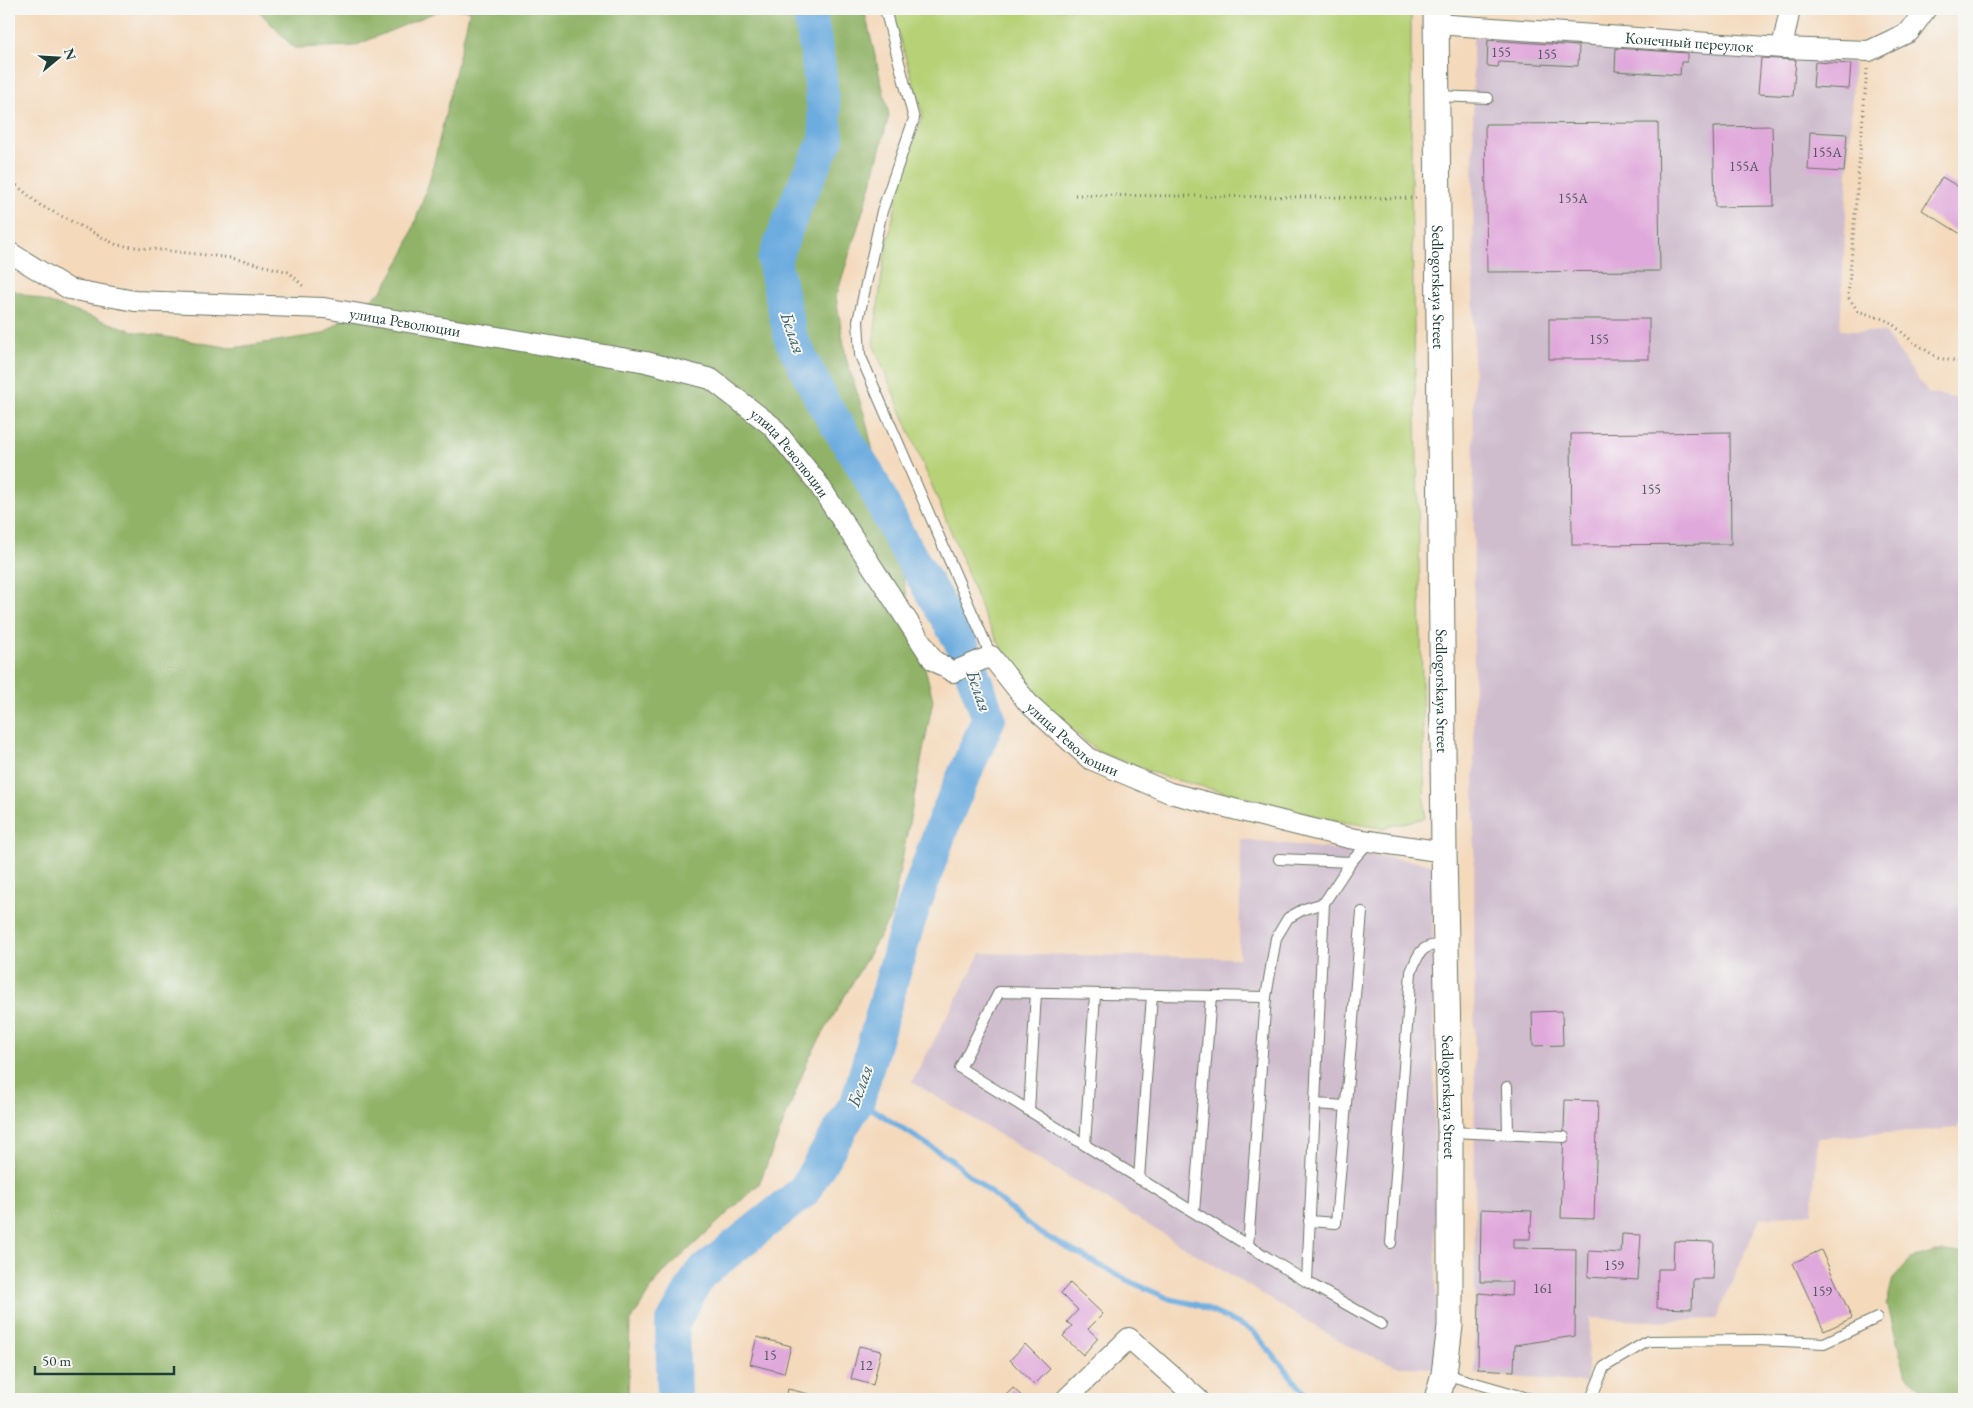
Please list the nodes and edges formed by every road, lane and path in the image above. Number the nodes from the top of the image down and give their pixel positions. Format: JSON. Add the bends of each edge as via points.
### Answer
{"nodes":[{"id":1,"x":885,"y":9,"type":"edge"},
{"id":2,"x":1790,"y":9,"type":"edge"},
{"id":3,"x":1926,"y":9,"type":"edge"},
{"id":4,"x":1436,"y":16,"type":"edge"},
{"id":5,"x":1782,"y":48,"type":"junction"},
{"id":6,"x":1869,"y":51,"type":"junction"},
{"id":7,"x":1436,"y":96,"type":"junction"},
{"id":8,"x":1488,"y":98,"type":"dead end"},
{"id":9,"x":9,"y":179,"type":"edge"},
{"id":10,"x":1075,"y":195,"type":"dead end"},
{"id":11,"x":1416,"y":198,"type":"dead end"},
{"id":12,"x":9,"y":252,"type":"edge"},
{"id":13,"x":324,"y":308,"type":"junction"},
{"id":14,"x":1964,"y":363,"type":"edge"},
{"id":15,"x":991,"y":656,"type":"junction"},
{"id":16,"x":1370,"y":841,"type":"junction"},
{"id":17,"x":1444,"y":852,"type":"junction"},
{"id":18,"x":1279,"y":859,"type":"dead end"},
{"id":19,"x":1351,"y":862,"type":"junction"},
{"id":20,"x":1324,"y":903,"type":"junction"},
{"id":21,"x":1362,"y":912,"type":"dead end"},
{"id":22,"x":1446,"y":944,"type":"junction"},
{"id":23,"x":1036,"y":993,"type":"junction"},
{"id":24,"x":1095,"y":994,"type":"junction"},
{"id":25,"x":1152,"y":995,"type":"junction"},
{"id":26,"x":1210,"y":996,"type":"junction"},
{"id":27,"x":1266,"y":998,"type":"junction"},
{"id":28,"x":1507,"y":1087,"type":"dead end"},
{"id":29,"x":1315,"y":1104,"type":"junction"},
{"id":30,"x":1346,"y":1106,"type":"junction"},
{"id":31,"x":1030,"y":1111,"type":"junction"},
{"id":32,"x":1450,"y":1132,"type":"junction"},
{"id":33,"x":1508,"y":1134,"type":"junction"},
{"id":34,"x":1564,"y":1137,"type":"dead end"},
{"id":35,"x":1085,"y":1145,"type":"junction"},
{"id":36,"x":1139,"y":1179,"type":"junction"},
{"id":37,"x":1194,"y":1212,"type":"junction"},
{"id":38,"x":1309,"y":1221,"type":"junction"},
{"id":39,"x":1391,"y":1244,"type":"dead end"},
{"id":40,"x":1248,"y":1246,"type":"junction"},
{"id":41,"x":1307,"y":1282,"type":"junction"},
{"id":42,"x":1877,"y":1318,"type":"dead end"},
{"id":43,"x":1381,"y":1324,"type":"dead end"},
{"id":44,"x":1444,"y":1374,"type":"junction"},
{"id":45,"x":1066,"y":1399,"type":"edge"},
{"id":46,"x":1198,"y":1399,"type":"edge"},
{"id":47,"x":1437,"y":1399,"type":"edge"},
{"id":48,"x":1531,"y":1399,"type":"edge"},
{"id":49,"x":1591,"y":1399,"type":"edge"}],
"edges":[{"from":1,"to":15,"type":"lane","via":[[914,119],[882,211],[858,322],[860,354]]},
{"from":2,"to":5,"type":"street"},
{"from":3,"to":6,"type":"street","name":"Конечный переулок","via":[[1909,32]]},
{"from":4,"to":5,"type":"street","name":"Конечный переулок"},
{"from":4,"to":7,"type":"street","name":"Sedlogorskaya Street"},
{"from":5,"to":6,"type":"street","name":"Конечный переулок"},
{"from":6,"to":14,"type":"path","via":[[1848,297],[1858,312],[1889,321],[1938,358]]},
{"from":7,"to":8,"type":"lane"},
{"from":7,"to":17,"type":"street","name":"Sedlogorskaya Street"},
{"from":9,"to":13,"type":"path","via":[[40,205],[117,245],[232,258],[288,272]]},
{"from":10,"to":11,"type":"path"},
{"from":12,"to":13,"type":"street","name":"улица Революции","via":[[69,289],[135,301]]},
{"from":13,"to":15,"type":"street","name":"улица Революции","via":[[646,362],[712,380],[772,426],[817,482],[933,660],[953,672]]},
{"from":15,"to":16,"type":"street","name":"улица Революции","via":[[1028,703],[1090,760],[1170,793]]},
{"from":16,"to":17,"type":"street","name":"улица Революции"},
{"from":16,"to":19,"type":"lane"},
{"from":17,"to":22,"type":"street","name":"Sedlogorskaya Street"},
{"from":18,"to":19,"type":"lane"},
{"from":19,"to":20,"type":"lane"},
{"from":20,"to":27,"type":"lane","via":[[1288,918],[1276,938]]},
{"from":20,"to":29,"type":"lane"},
{"from":21,"to":30,"type":"lane"},
{"from":22,"to":32,"type":"street","name":"Sedlogorskaya Street"},
{"from":22,"to":39,"type":"lane","via":[[1430,945],[1418,953],[1411,972]]},
{"from":23,"to":24,"type":"lane"},
{"from":23,"to":31,"type":"lane"},
{"from":23,"to":31,"type":"lane","via":[[999,992],[960,1068]]},
{"from":24,"to":25,"type":"lane"},
{"from":24,"to":35,"type":"lane"},
{"from":25,"to":26,"type":"lane"},
{"from":25,"to":36,"type":"lane"},
{"from":26,"to":27,"type":"lane"},
{"from":26,"to":37,"type":"lane"},
{"from":27,"to":40,"type":"lane"},
{"from":28,"to":33,"type":"lane"},
{"from":29,"to":30,"type":"lane"},
{"from":29,"to":38,"type":"lane"},
{"from":30,"to":38,"type":"lane","via":[[1336,1223]]},
{"from":31,"to":35,"type":"lane"},
{"from":32,"to":33,"type":"lane"},
{"from":32,"to":44,"type":"street","name":"Sedlogorskaya Street","via":[[1450,1326]]},
{"from":33,"to":34,"type":"lane"},
{"from":35,"to":36,"type":"lane"},
{"from":36,"to":37,"type":"lane"},
{"from":37,"to":40,"type":"lane"},
{"from":38,"to":41,"type":"lane"},
{"from":40,"to":41,"type":"lane"},
{"from":41,"to":43,"type":"lane"},
{"from":42,"to":49,"type":"lane","via":[[1824,1343],[1648,1341],[1604,1366]]},
{"from":44,"to":47,"type":"street","name":"Sedlogorskaya Street"},
{"from":44,"to":48,"type":"lane"},
{"from":45,"to":46,"type":"street","via":[[1130,1338]]}]}
